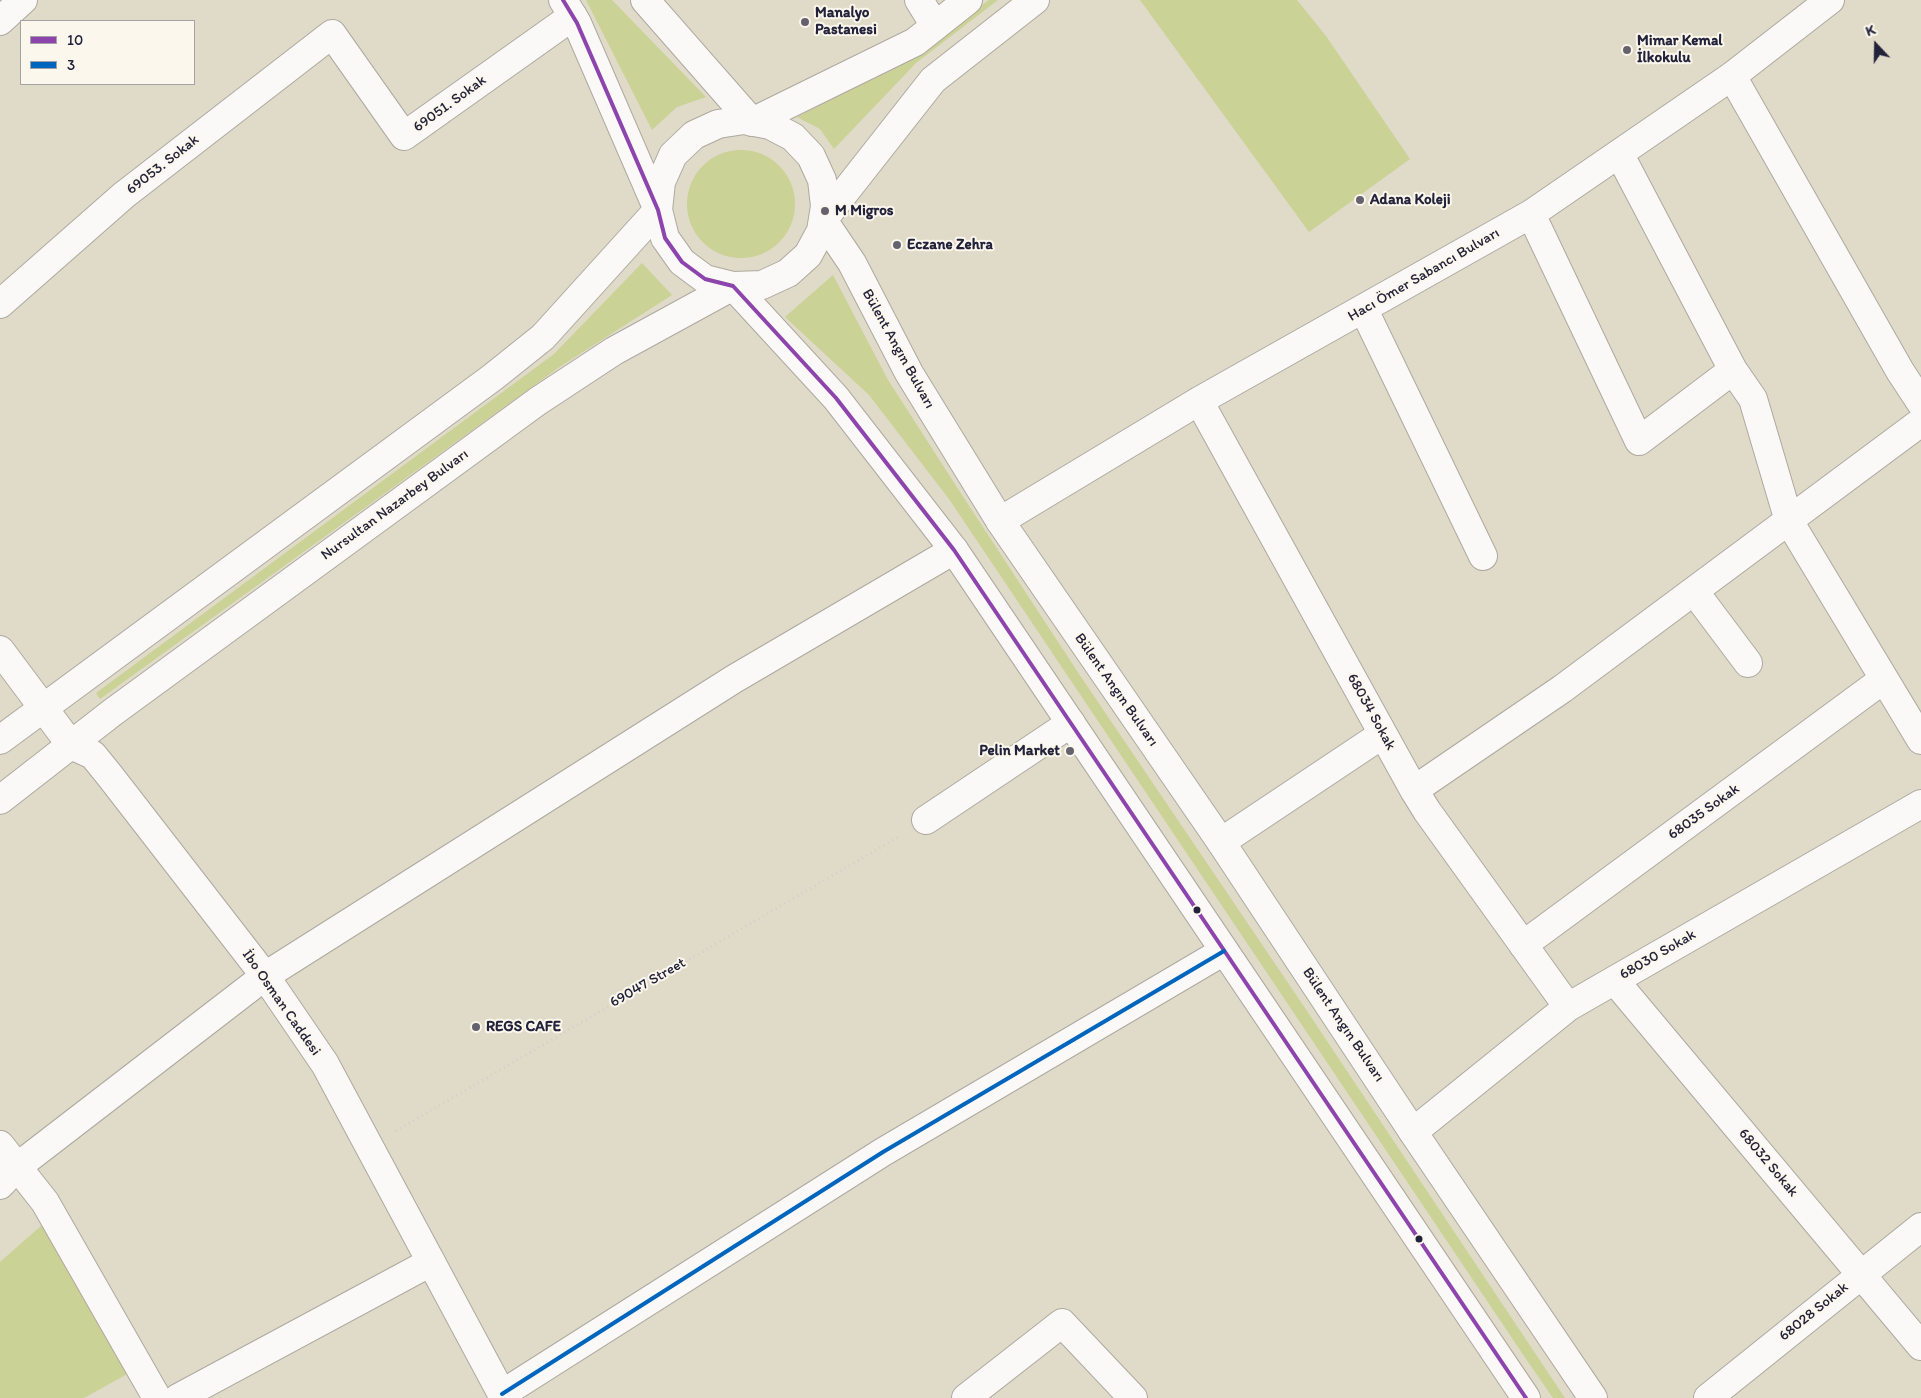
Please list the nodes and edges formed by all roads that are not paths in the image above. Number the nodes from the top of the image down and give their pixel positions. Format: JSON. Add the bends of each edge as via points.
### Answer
{"nodes":[{"id":1,"x":23,"y":0,"type":"edge"},
{"id":2,"x":645,"y":0,"type":"edge"},
{"id":3,"x":919,"y":0,"type":"edge"},
{"id":4,"x":968,"y":0,"type":"edge"},
{"id":5,"x":1035,"y":0,"type":"edge"},
{"id":6,"x":1830,"y":0,"type":"edge"},
{"id":7,"x":568,"y":8,"type":"edge"},
{"id":8,"x":0,"y":21,"type":"edge"},
{"id":9,"x":936,"y":26,"type":"junction"},
{"id":10,"x":332,"y":34,"type":"joint"},
{"id":11,"x":1732,"y":76,"type":"junction"},
{"id":12,"x":752,"y":122,"type":"junction"},
{"id":13,"x":1620,"y":155,"type":"junction"},
{"id":14,"x":658,"y":210,"type":"junction"},
{"id":15,"x":1531,"y":214,"type":"junction"},
{"id":16,"x":823,"y":220,"type":"junction"},
{"id":17,"x":733,"y":286,"type":"junction"},
{"id":18,"x":0,"y":304,"type":"edge"},
{"id":19,"x":1364,"y":310,"type":"junction"},
{"id":20,"x":1733,"y":370,"type":"junction"},
{"id":21,"x":1199,"y":401,"type":"junction"},
{"id":22,"x":1921,"y":402,"type":"edge"},
{"id":23,"x":1921,"y":422,"type":"edge"},
{"id":24,"x":1789,"y":521,"type":"junction"},
{"id":25,"x":1000,"y":522,"type":"junction"},
{"id":26,"x":954,"y":550,"type":"junction"},
{"id":27,"x":1483,"y":556,"type":"dead end"},
{"id":28,"x":1694,"y":591,"type":"junction"},
{"id":29,"x":0,"y":650,"type":"edge"},
{"id":30,"x":1748,"y":663,"type":"dead end"},
{"id":31,"x":1884,"y":679,"type":"junction"},
{"id":32,"x":42,"y":708,"type":"junction"},
{"id":33,"x":1071,"y":723,"type":"junction"},
{"id":34,"x":1383,"y":734,"type":"junction"},
{"id":35,"x":0,"y":740,"type":"edge"},
{"id":36,"x":1921,"y":740,"type":"edge"},
{"id":37,"x":71,"y":745,"type":"junction"},
{"id":38,"x":1414,"y":790,"type":"junction"},
{"id":39,"x":0,"y":800,"type":"edge"},
{"id":40,"x":1921,"y":804,"type":"edge"},
{"id":41,"x":926,"y":820,"type":"road end"},
{"id":42,"x":1221,"y":842,"type":"junction"},
{"id":43,"x":1523,"y":945,"type":"junction"},
{"id":44,"x":1224,"y":951,"type":"junction"},
{"id":45,"x":265,"y":976,"type":"junction"},
{"id":46,"x":1615,"y":981,"type":"junction"},
{"id":47,"x":1568,"y":1007,"type":"junction"},
{"id":48,"x":1413,"y":1132,"type":"junction"},
{"id":49,"x":0,"y":1145,"type":"edge"},
{"id":50,"x":9,"y":1176,"type":"edge"},
{"id":51,"x":1921,"y":1227,"type":"edge"},
{"id":52,"x":431,"y":1262,"type":"junction"},
{"id":53,"x":1861,"y":1275,"type":"junction"},
{"id":54,"x":1921,"y":1346,"type":"edge"},
{"id":55,"x":503,"y":1396,"type":"edge"},
{"id":56,"x":157,"y":1398,"type":"edge"},
{"id":57,"x":178,"y":1398,"type":"edge"},
{"id":58,"x":966,"y":1398,"type":"edge"},
{"id":59,"x":1133,"y":1398,"type":"edge"},
{"id":60,"x":1526,"y":1398,"type":"edge"},
{"id":61,"x":1593,"y":1398,"type":"edge"},
{"id":62,"x":1708,"y":1398,"type":"edge"}],
"edges":[{"from":1,"to":8,"type":"street"},
{"from":2,"to":12,"type":"street"},
{"from":3,"to":9,"type":"street"},
{"from":4,"to":9,"type":"street"},
{"from":5,"to":16,"type":"street","via":[[933,80]]},
{"from":6,"to":11,"type":"street","name":"Hacı Ömer Sabancı Bulvarı"},
{"from":7,"to":10,"type":"street","name":"69051. Sokak","via":[[404,136]]},
{"from":7,"to":14,"type":"street"},
{"from":9,"to":12,"type":"street","via":[[915,42]]},
{"from":10,"to":18,"type":"street","name":"69053. Sokak","via":[[124,195]]},
{"from":11,"to":13,"type":"street","name":"Hacı Ömer Sabancı Bulvarı"},
{"from":11,"to":22,"type":"street","via":[[1895,363]]},
{"from":12,"to":14,"type":"street","via":[[718,124],[694,135],[673,155],[661,182]]},
{"from":12,"to":16,"type":"street","via":[[770,125],[792,137],[811,156],[822,180]]},
{"from":13,"to":15,"type":"street","name":"Hacı Ömer Sabancı Bulvarı"},
{"from":13,"to":20,"type":"street"},
{"from":14,"to":17,"type":"street","via":[[665,238],[682,262],[705,279]]},
{"from":14,"to":32,"type":"street","via":[[542,337],[500,372]]},
{"from":15,"to":19,"type":"street","name":"Hacı Ömer Sabancı Bulvarı"},
{"from":15,"to":20,"type":"street","via":[[1639,441]]},
{"from":16,"to":17,"type":"street","via":[[821,232],[808,255],[788,273],[762,285]]},
{"from":16,"to":25,"type":"street","name":"Bülent Angın Bulvarı","via":[[852,263],[909,373]]},
{"from":17,"to":26,"type":"street","via":[[836,398]]},
{"from":17,"to":37,"type":"street","name":"Nursultan Nazarbey Bulvarı","via":[[614,351],[538,401]]},
{"from":19,"to":21,"type":"street","name":"Hacı Ömer Sabancı Bulvarı"},
{"from":19,"to":27,"type":"street"},
{"from":20,"to":24,"type":"street","via":[[1752,399]]},
{"from":21,"to":25,"type":"street","name":"Hacı Ömer Sabancı Bulvarı"},
{"from":21,"to":34,"type":"street","name":"68034 Sokak"},
{"from":23,"to":24,"type":"street"},
{"from":24,"to":28,"type":"street"},
{"from":24,"to":31,"type":"street"},
{"from":25,"to":42,"type":"street","name":"Bülent Angın Bulvarı"},
{"from":26,"to":33,"type":"street"},
{"from":26,"to":45,"type":"street","via":[[734,679]]},
{"from":28,"to":30,"type":"street"},
{"from":28,"to":38,"type":"street","via":[[1562,689]]},
{"from":29,"to":32,"type":"street","name":"İbo Osman Caddesi"},
{"from":31,"to":36,"type":"street"},
{"from":31,"to":43,"type":"street","name":"68035 Sokak"},
{"from":32,"to":35,"type":"street"},
{"from":32,"to":37,"type":"street","name":"İbo Osman Caddesi"},
{"from":33,"to":41,"type":"street"},
{"from":33,"to":44,"type":"street"},
{"from":34,"to":38,"type":"street","name":"68034 Sokak"},
{"from":34,"to":42,"type":"street"},
{"from":37,"to":39,"type":"street","name":"Nursultan Nazarbey Bulvarı"},
{"from":37,"to":45,"type":"street","name":"İbo Osman Caddesi","via":[[93,755]]},
{"from":38,"to":43,"type":"street","name":"68034 Sokak"},
{"from":40,"to":46,"type":"street","name":"68030 Sokak"},
{"from":42,"to":48,"type":"street","name":"Bülent Angın Bulvarı"},
{"from":43,"to":47,"type":"street","name":"68034 Sokak"},
{"from":44,"to":55,"type":"street","via":[[883,1152]]},
{"from":44,"to":60,"type":"street"},
{"from":45,"to":50,"type":"street"},
{"from":45,"to":52,"type":"street","name":"İbo Osman Caddesi","via":[[325,1064]]},
{"from":46,"to":47,"type":"street","name":"68030 Sokak"},
{"from":46,"to":53,"type":"street","name":"68032 Sokak"},
{"from":47,"to":48,"type":"street","name":"68030 Sokak"},
{"from":48,"to":61,"type":"street","name":"Bülent Angın Bulvarı"},
{"from":49,"to":50,"type":"street"},
{"from":50,"to":56,"type":"street","via":[[45,1202]]},
{"from":51,"to":53,"type":"street","name":"68028 Sokak"},
{"from":52,"to":55,"type":"street","name":"İbo Osman Caddesi"},
{"from":52,"to":57,"type":"street"},
{"from":53,"to":54,"type":"street","name":"68032 Sokak"},
{"from":53,"to":62,"type":"street","name":"68028 Sokak"},
{"from":58,"to":59,"type":"street","via":[[1062,1323]]}]}
